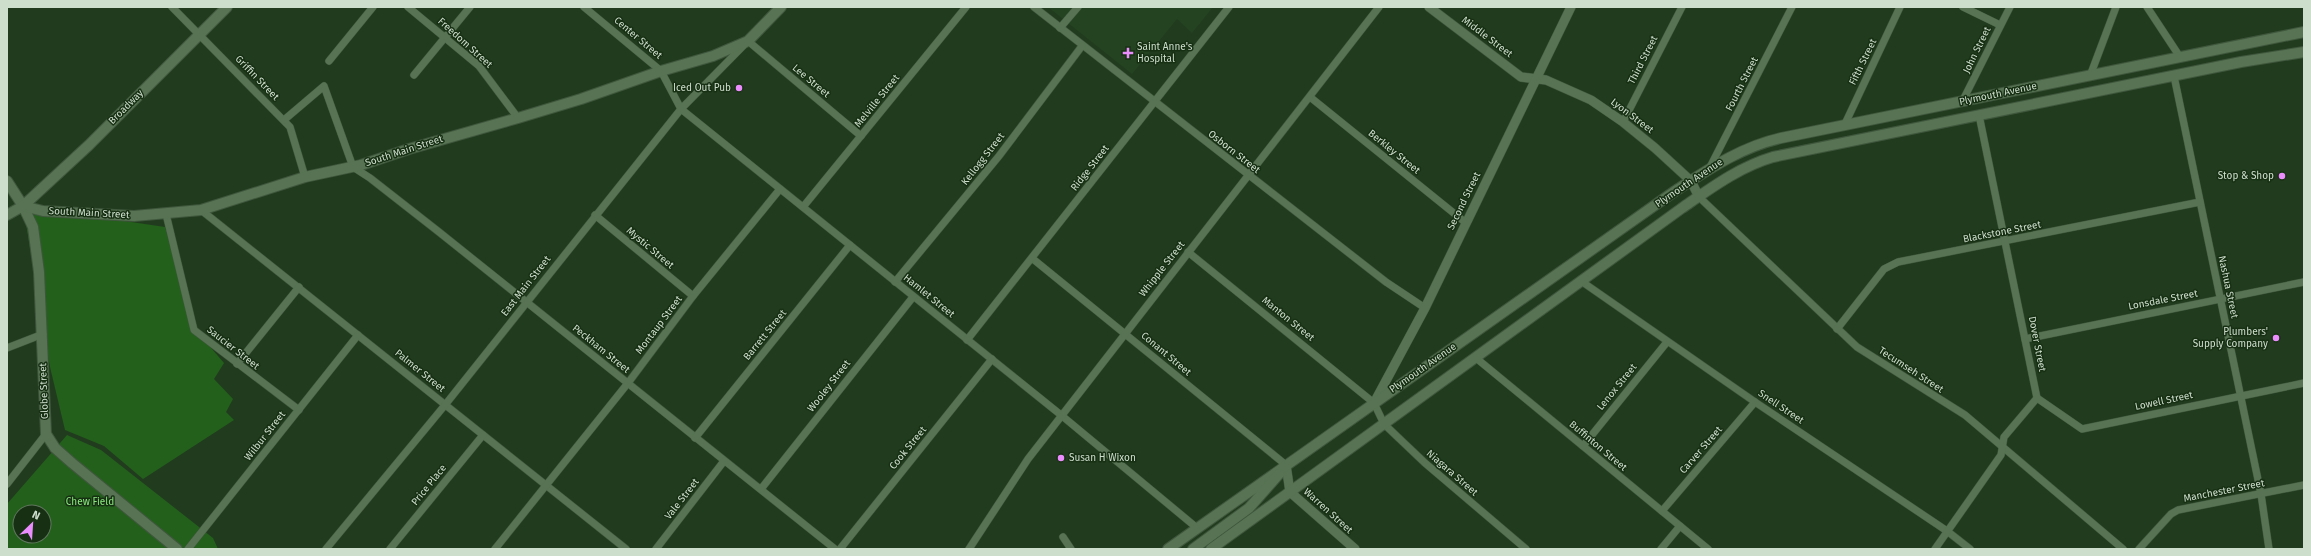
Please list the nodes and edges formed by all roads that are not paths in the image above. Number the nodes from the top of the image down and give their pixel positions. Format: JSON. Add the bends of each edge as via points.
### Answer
{"nodes":[{"id":1,"x":172,"y":7,"type":"edge"},
{"id":2,"x":227,"y":7,"type":"edge"},
{"id":3,"x":373,"y":7,"type":"edge"},
{"id":4,"x":408,"y":7,"type":"edge"},
{"id":5,"x":470,"y":7,"type":"edge"},
{"id":6,"x":584,"y":7,"type":"edge"},
{"id":7,"x":781,"y":7,"type":"edge"},
{"id":8,"x":966,"y":7,"type":"edge"},
{"id":9,"x":1034,"y":7,"type":"edge"},
{"id":10,"x":1078,"y":7,"type":"edge"},
{"id":11,"x":1228,"y":7,"type":"edge"},
{"id":12,"x":1379,"y":7,"type":"edge"},
{"id":13,"x":1428,"y":7,"type":"edge"},
{"id":14,"x":1570,"y":7,"type":"edge"},
{"id":15,"x":1682,"y":7,"type":"edge"},
{"id":16,"x":1792,"y":7,"type":"edge"},
{"id":17,"x":1900,"y":7,"type":"edge"},
{"id":18,"x":1963,"y":7,"type":"edge"},
{"id":19,"x":2010,"y":7,"type":"edge"},
{"id":20,"x":2116,"y":7,"type":"edge"},
{"id":21,"x":2147,"y":7,"type":"edge"},
{"id":22,"x":2000,"y":25,"type":"junction"},
{"id":23,"x":1060,"y":28,"type":"junction"},
{"id":24,"x":2304,"y":32,"type":"edge"},
{"id":25,"x":200,"y":34,"type":"junction"},
{"id":26,"x":445,"y":37,"type":"junction"},
{"id":27,"x":748,"y":41,"type":"junction"},
{"id":28,"x":1082,"y":46,"type":"junction"},
{"id":29,"x":2304,"y":52,"type":"edge"},
{"id":30,"x":2180,"y":57,"type":"junction"},
{"id":31,"x":330,"y":61,"type":"dead end"},
{"id":32,"x":661,"y":71,"type":"junction"},
{"id":33,"x":414,"y":75,"type":"dead end"},
{"id":34,"x":2090,"y":76,"type":"junction"},
{"id":35,"x":2174,"y":76,"type":"junction"},
{"id":36,"x":1534,"y":80,"type":"junction"},
{"id":37,"x":1310,"y":97,"type":"junction"},
{"id":38,"x":1154,"y":102,"type":"junction"},
{"id":39,"x":1962,"y":102,"type":"junction"},
{"id":40,"x":681,"y":109,"type":"junction"},
{"id":41,"x":1979,"y":115,"type":"junction"},
{"id":42,"x":518,"y":118,"type":"junction"},
{"id":43,"x":284,"y":120,"type":"junction"},
{"id":44,"x":1623,"y":122,"type":"junction"},
{"id":45,"x":1844,"y":126,"type":"junction"},
{"id":46,"x":861,"y":136,"type":"junction"},
{"id":47,"x":353,"y":167,"type":"junction"},
{"id":48,"x":1709,"y":169,"type":"junction"},
{"id":49,"x":1248,"y":175,"type":"junction"},
{"id":50,"x":305,"y":177,"type":"junction"},
{"id":51,"x":7,"y":181,"type":"edge"},
{"id":52,"x":1691,"y":181,"type":"junction"},
{"id":53,"x":780,"y":189,"type":"junction"},
{"id":54,"x":1699,"y":196,"type":"junction"},
{"id":55,"x":2200,"y":202,"type":"junction"},
{"id":56,"x":23,"y":206,"type":"junction"},
{"id":57,"x":803,"y":207,"type":"junction"},
{"id":58,"x":201,"y":210,"type":"junction"},
{"id":59,"x":166,"y":214,"type":"junction"},
{"id":60,"x":7,"y":215,"type":"edge"},
{"id":61,"x":595,"y":215,"type":"junction"},
{"id":62,"x":1466,"y":223,"type":"junction"},
{"id":63,"x":2006,"y":241,"type":"junction"},
{"id":64,"x":850,"y":245,"type":"junction"},
{"id":65,"x":1188,"y":252,"type":"junction"},
{"id":66,"x":1032,"y":259,"type":"junction"},
{"id":67,"x":1582,"y":281,"type":"junction"},
{"id":68,"x":895,"y":282,"type":"junction"},
{"id":69,"x":2304,"y":282,"type":"edge"},
{"id":70,"x":299,"y":287,"type":"junction"},
{"id":71,"x":693,"y":296,"type":"junction"},
{"id":72,"x":913,"y":297,"type":"junction"},
{"id":73,"x":2220,"y":298,"type":"junction"},
{"id":74,"x":526,"y":301,"type":"junction"},
{"id":75,"x":1425,"y":308,"type":"junction"},
{"id":76,"x":1837,"y":329,"type":"junction"},
{"id":77,"x":1126,"y":332,"type":"junction"},
{"id":78,"x":43,"y":334,"type":"junction"},
{"id":79,"x":358,"y":335,"type":"junction"},
{"id":80,"x":2025,"y":339,"type":"junction"},
{"id":81,"x":967,"y":340,"type":"junction"},
{"id":82,"x":1667,"y":342,"type":"junction"},
{"id":83,"x":7,"y":348,"type":"edge"},
{"id":84,"x":1476,"y":358,"type":"junction"},
{"id":85,"x":992,"y":359,"type":"junction"},
{"id":86,"x":237,"y":364,"type":"junction"},
{"id":87,"x":628,"y":383,"type":"junction"},
{"id":88,"x":2304,"y":383,"type":"edge"},
{"id":89,"x":2240,"y":396,"type":"junction"},
{"id":90,"x":2037,"y":398,"type":"junction"},
{"id":91,"x":1755,"y":402,"type":"junction"},
{"id":92,"x":1374,"y":403,"type":"junction"},
{"id":93,"x":446,"y":405,"type":"junction"},
{"id":94,"x":299,"y":410,"type":"junction"},
{"id":95,"x":1061,"y":415,"type":"junction"},
{"id":96,"x":1384,"y":424,"type":"junction"},
{"id":97,"x":46,"y":434,"type":"junction"},
{"id":98,"x":483,"y":435,"type":"junction"},
{"id":99,"x":695,"y":438,"type":"junction"},
{"id":100,"x":1583,"y":446,"type":"junction"},
{"id":101,"x":2002,"y":446,"type":"junction"},
{"id":102,"x":724,"y":461,"type":"junction"},
{"id":103,"x":1286,"y":465,"type":"junction"},
{"id":104,"x":7,"y":484,"type":"edge"},
{"id":105,"x":546,"y":485,"type":"junction"},
{"id":106,"x":2304,"y":485,"type":"edge"},
{"id":107,"x":761,"y":489,"type":"junction"},
{"id":108,"x":1290,"y":492,"type":"junction"},
{"id":109,"x":2261,"y":494,"type":"junction"},
{"id":110,"x":1662,"y":511,"type":"junction"},
{"id":111,"x":1680,"y":526,"type":"junction"},
{"id":112,"x":1197,"y":528,"type":"junction"},
{"id":113,"x":1947,"y":531,"type":"junction"},
{"id":114,"x":1063,"y":538,"type":"dead end"},
{"id":115,"x":177,"y":549,"type":"edge"},
{"id":116,"x":188,"y":549,"type":"edge"},
{"id":117,"x":326,"y":549,"type":"edge"},
{"id":118,"x":390,"y":549,"type":"edge"},
{"id":119,"x":495,"y":549,"type":"edge"},
{"id":120,"x":626,"y":549,"type":"edge"},
{"id":121,"x":656,"y":549,"type":"edge"},
{"id":122,"x":835,"y":549,"type":"edge"},
{"id":123,"x":840,"y":549,"type":"edge"},
{"id":124,"x":969,"y":549,"type":"edge"},
{"id":125,"x":1071,"y":549,"type":"edge"},
{"id":126,"x":1168,"y":549,"type":"edge"},
{"id":127,"x":1193,"y":549,"type":"edge"},
{"id":128,"x":1211,"y":549,"type":"edge"},
{"id":129,"x":1354,"y":549,"type":"edge"},
{"id":130,"x":1526,"y":549,"type":"edge"},
{"id":131,"x":1661,"y":549,"type":"edge"},
{"id":132,"x":1708,"y":549,"type":"edge"},
{"id":133,"x":1935,"y":549,"type":"edge"},
{"id":134,"x":1970,"y":549,"type":"edge"},
{"id":135,"x":2124,"y":549,"type":"edge"},
{"id":136,"x":2140,"y":549,"type":"edge"},
{"id":137,"x":2269,"y":549,"type":"edge"}],
"edges":[{"from":1,"to":25,"type":"street","name":"Griffin Street"},
{"from":2,"to":25,"type":"main road","name":"Broadway"},
{"from":3,"to":31,"type":"street"},
{"from":4,"to":26,"type":"street","name":"Freedom Street"},
{"from":5,"to":26,"type":"street"},
{"from":6,"to":32,"type":"street","name":"Center Street"},
{"from":7,"to":27,"type":"main road","name":"South Main Street"},
{"from":8,"to":46,"type":"street","name":"Melville Street"},
{"from":9,"to":23,"type":"street","name":"Osborn Street"},
{"from":10,"to":23,"type":"street"},
{"from":11,"to":38,"type":"street","name":"Ridge Street"},
{"from":12,"to":37,"type":"street","name":"Whipple Street"},
{"from":13,"to":36,"type":"street","name":"Middle Street","via":[[1521,77]]},
{"from":14,"to":36,"type":"street","name":"Second Street"},
{"from":15,"to":44,"type":"street","name":"Third Street"},
{"from":16,"to":48,"type":"street","name":"Fourth Street"},
{"from":17,"to":45,"type":"street","name":"Fifth Street"},
{"from":18,"to":22,"type":"street"},
{"from":19,"to":22,"type":"street","name":"John Street"},
{"from":20,"to":34,"type":"street"},
{"from":21,"to":30,"type":"street"},
{"from":22,"to":39,"type":"street","name":"John Street"},
{"from":23,"to":28,"type":"street","name":"Osborn Street"},
{"from":24,"to":30,"type":"main road","name":"Plymouth Avenue"},
{"from":25,"to":43,"type":"street","name":"Griffin Street"},
{"from":25,"to":56,"type":"main road","name":"Broadway","via":[[89,145]]},
{"from":26,"to":33,"type":"street"},
{"from":26,"to":42,"type":"street","name":"Freedom Street","via":[[479,66]]},
{"from":27,"to":32,"type":"main road","name":"South Main Street","via":[[713,56]]},
{"from":27,"to":40,"type":"street","name":"East Main Street"},
{"from":27,"to":46,"type":"street","name":"Lee Street"},
{"from":28,"to":38,"type":"street","name":"Osborn Street"},
{"from":28,"to":68,"type":"street","name":"Kellogg Street","via":[[999,156]]},
{"from":29,"to":35,"type":"main road","name":"Plymouth Avenue"},
{"from":30,"to":34,"type":"main road","name":"Plymouth Avenue"},
{"from":32,"to":40,"type":"street","name":"Hamlet Street"},
{"from":32,"to":42,"type":"main road","name":"South Main Street"},
{"from":34,"to":39,"type":"main road","name":"Plymouth Avenue"},
{"from":35,"to":41,"type":"main road","name":"Plymouth Avenue"},
{"from":35,"to":55,"type":"street","name":"Nashua Street"},
{"from":36,"to":44,"type":"street","name":"Lyon Street","via":[[1546,80],[1591,100]]},
{"from":36,"to":62,"type":"street","name":"Second Street"},
{"from":37,"to":49,"type":"street","name":"Whipple Street"},
{"from":37,"to":62,"type":"street","name":"Berkley Street"},
{"from":38,"to":49,"type":"street","name":"Osborn Street"},
{"from":38,"to":66,"type":"street","name":"Ridge Street"},
{"from":39,"to":45,"type":"main road","name":"Plymouth Avenue"},
{"from":40,"to":53,"type":"street","name":"Hamlet Street"},
{"from":40,"to":61,"type":"street","name":"East Main Street"},
{"from":41,"to":54,"type":"main road","name":"Plymouth Avenue","via":[[1765,160],[1735,172]]},
{"from":41,"to":63,"type":"street","name":"Dover Street"},
{"from":42,"to":47,"type":"main road","name":"South Main Street"},
{"from":43,"to":47,"type":"street","via":[[324,86]]},
{"from":43,"to":50,"type":"street","name":"Griffin Street","via":[[290,127]]},
{"from":44,"to":52,"type":"street","name":"Lyon Street"},
{"from":45,"to":48,"type":"main road","name":"Plymouth Avenue","via":[[1760,144],[1734,154]]},
{"from":46,"to":57,"type":"street","name":"Melville Street"},
{"from":47,"to":50,"type":"main road","name":"South Main Street"},
{"from":47,"to":74,"type":"street","name":"Peckham Street"},
{"from":48,"to":52,"type":"main road","name":"Plymouth Avenue"},
{"from":49,"to":65,"type":"street","name":"Whipple Street"},
{"from":49,"to":75,"type":"street","name":"Osborn Street","via":[[1386,282]]},
{"from":50,"to":58,"type":"main road","name":"South Main Street"},
{"from":51,"to":56,"type":"main road","name":"Globe Street"},
{"from":52,"to":54,"type":"street","name":"Lyon Street"},
{"from":52,"to":92,"type":"main road","name":"Plymouth Avenue"},
{"from":53,"to":57,"type":"street","name":"Hamlet Street"},
{"from":53,"to":71,"type":"street","name":"Montaup Street"},
{"from":54,"to":67,"type":"main road","name":"Plymouth Avenue"},
{"from":54,"to":76,"type":"street","name":"Tecumseh Street"},
{"from":55,"to":63,"type":"street","name":"Blackstone Street"},
{"from":55,"to":73,"type":"street","name":"Nashua Street"},
{"from":56,"to":59,"type":"main road","name":"South Main Street","via":[[43,211],[134,216]]},
{"from":56,"to":60,"type":"main road"},
{"from":56,"to":78,"type":"main road","name":"Globe Street","via":[[33,227]]},
{"from":57,"to":64,"type":"street","name":"Hamlet Street"},
{"from":58,"to":59,"type":"main road","name":"South Main Street"},
{"from":58,"to":70,"type":"street","name":"Palmer Street"},
{"from":59,"to":86,"type":"street","name":"Saucier Street","via":[[194,330]]},
{"from":61,"to":71,"type":"street","name":"Mystic Street"},
{"from":61,"to":74,"type":"street","name":"East Main Street"},
{"from":62,"to":75,"type":"street","name":"Second Street"},
{"from":63,"to":76,"type":"street","name":"Blackstone Street","via":[[1898,262],[1884,269]]},
{"from":63,"to":80,"type":"street","name":"Dover Street"},
{"from":64,"to":68,"type":"street","name":"Hamlet Street"},
{"from":64,"to":99,"type":"street","name":"Barrett Street"},
{"from":65,"to":77,"type":"street","name":"Whipple Street"},
{"from":65,"to":92,"type":"street","name":"Manton Street"},
{"from":66,"to":77,"type":"street","name":"Conant Street"},
{"from":66,"to":81,"type":"street","name":"Ridge Street"},
{"from":67,"to":82,"type":"street","name":"Snell Street"},
{"from":67,"to":84,"type":"main road","name":"Plymouth Avenue"},
{"from":68,"to":72,"type":"street","name":"Hamlet Street"},
{"from":69,"to":73,"type":"street","name":"Lonsdale Street"},
{"from":70,"to":79,"type":"street","name":"Palmer Street"},
{"from":70,"to":86,"type":"street"},
{"from":71,"to":87,"type":"street","name":"Montaup Street"},
{"from":72,"to":81,"type":"street","name":"Hamlet Street"},
{"from":72,"to":107,"type":"street","name":"Wooley Street"},
{"from":73,"to":80,"type":"street","name":"Lonsdale Street"},
{"from":73,"to":89,"type":"street","name":"Nashua Street"},
{"from":74,"to":87,"type":"street","name":"Peckham Street"},
{"from":74,"to":93,"type":"street","name":"East Main Street"},
{"from":75,"to":92,"type":"street","name":"Second Street"},
{"from":76,"to":101,"type":"street","name":"Tecumseh Street","via":[[1865,353],[1965,415]]},
{"from":77,"to":95,"type":"street","name":"Whipple Street"},
{"from":77,"to":103,"type":"street","name":"Conant Street"},
{"from":78,"to":83,"type":"street"},
{"from":78,"to":97,"type":"main road","name":"Globe Street"},
{"from":79,"to":93,"type":"street","name":"Palmer Street"},
{"from":79,"to":94,"type":"street","name":"Wilbur Street"},
{"from":80,"to":90,"type":"street","name":"Dover Street"},
{"from":81,"to":85,"type":"street","name":"Hamlet Street"},
{"from":82,"to":91,"type":"street","name":"Snell Street"},
{"from":82,"to":100,"type":"street","name":"Lenox Street"},
{"from":84,"to":96,"type":"main road","name":"Plymouth Avenue"},
{"from":84,"to":100,"type":"street","name":"Buffinton Street"},
{"from":85,"to":95,"type":"street","name":"Hamlet Street"},
{"from":85,"to":123,"type":"street","name":"Cook Street"},
{"from":86,"to":94,"type":"street","name":"Saucier Street"},
{"from":87,"to":99,"type":"street","name":"Peckham Street"},
{"from":87,"to":105,"type":"street","name":"Montaup Street"},
{"from":88,"to":89,"type":"street","name":"Lowell Street"},
{"from":89,"to":90,"type":"street","name":"Lowell Street","via":[[2082,429]]},
{"from":89,"to":109,"type":"street","name":"Nashua Street"},
{"from":90,"to":101,"type":"street","via":[[2004,437]]},
{"from":91,"to":110,"type":"street","name":"Carver Street"},
{"from":91,"to":113,"type":"street","name":"Snell Street"},
{"from":92,"to":96,"type":"street","name":"Niagara Street"},
{"from":92,"to":103,"type":"main road","name":"Plymouth Avenue"},
{"from":93,"to":98,"type":"street","name":"Palmer Street"},
{"from":93,"to":117,"type":"street","name":"East Main Street"},
{"from":94,"to":116,"type":"street","name":"Wilbur Street"},
{"from":95,"to":112,"type":"street","name":"Hamlet Street"},
{"from":95,"to":124,"type":"street","name":"Whipple Street","via":[[1028,459]]},
{"from":96,"to":108,"type":"main road","name":"Plymouth Avenue"},
{"from":96,"to":130,"type":"street","name":"Niagara Street","via":[[1443,480]]},
{"from":97,"to":104,"type":"street"},
{"from":97,"to":115,"type":"main road","via":[[55,448],[72,463]]},
{"from":98,"to":105,"type":"street","name":"Palmer Street"},
{"from":98,"to":118,"type":"street","name":"Price Place"},
{"from":99,"to":102,"type":"street","name":"Peckham Street"},
{"from":100,"to":110,"type":"street","name":"Buffinton Street"},
{"from":101,"to":113,"type":"street","via":[[2001,455],[1994,466]]},
{"from":101,"to":135,"type":"street","name":"Tecumseh Street"},
{"from":102,"to":107,"type":"street","name":"Peckham Street"},
{"from":102,"to":121,"type":"street","name":"Vale Street"},
{"from":103,"to":108,"type":"street","name":"Warren Street"},
{"from":103,"to":112,"type":"main road","name":"Plymouth Avenue"},
{"from":103,"to":127,"type":"main road","via":[[1249,508]]},
{"from":105,"to":119,"type":"street","name":"Montaup Street"},
{"from":105,"to":120,"type":"street","name":"Palmer Street"},
{"from":106,"to":109,"type":"street","name":"Manchester Street"},
{"from":107,"to":122,"type":"street","name":"Peckham Street"},
{"from":108,"to":128,"type":"main road","name":"Plymouth Avenue"},
{"from":108,"to":129,"type":"street","name":"Warren Street"},
{"from":109,"to":136,"type":"street","name":"Manchester Street","via":[[2178,510],[2171,514]]},
{"from":109,"to":137,"type":"street","name":"Nashua Street"},
{"from":110,"to":111,"type":"street","name":"Buffinton Street"},
{"from":111,"to":131,"type":"street"},
{"from":111,"to":132,"type":"street","name":"Buffinton Street"},
{"from":112,"to":126,"type":"main road","name":"Plymouth Avenue"},
{"from":113,"to":133,"type":"street"},
{"from":113,"to":134,"type":"street","name":"Snell Street"},
{"from":114,"to":125,"type":"street"}]}
